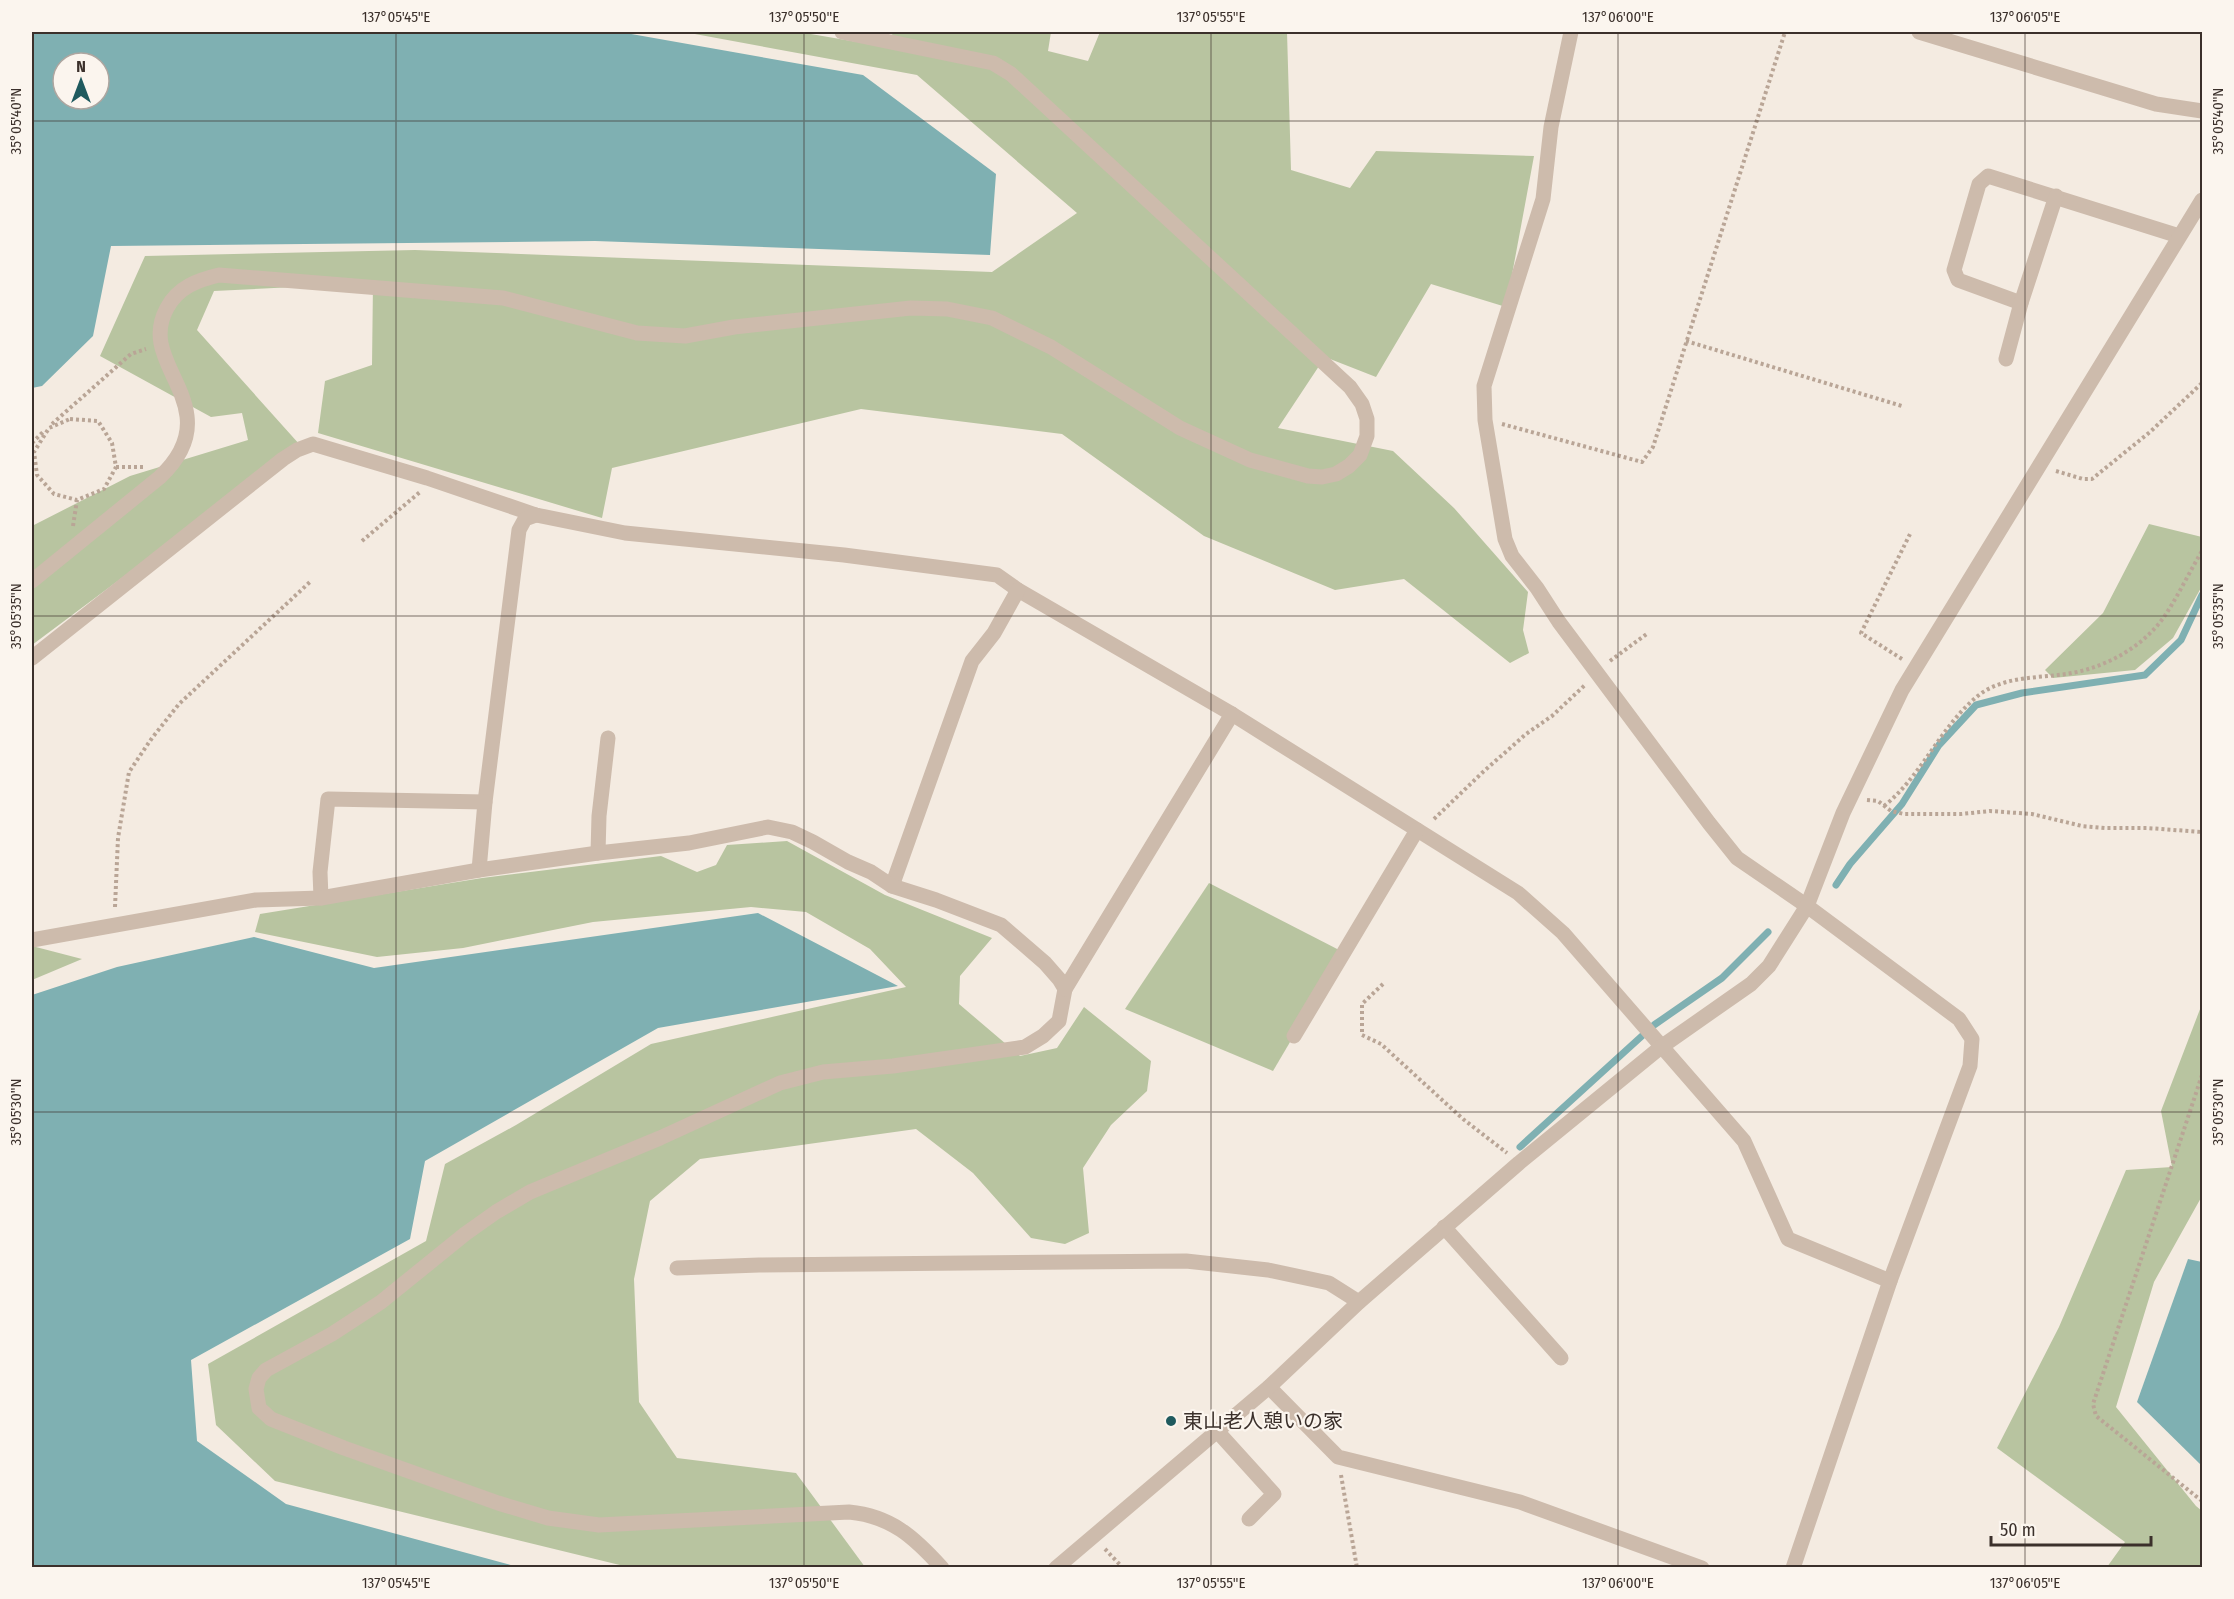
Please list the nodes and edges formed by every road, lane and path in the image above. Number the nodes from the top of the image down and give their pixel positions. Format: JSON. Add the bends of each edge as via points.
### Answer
{"nodes":[{"id":1,"x":847,"y":32,"type":"edge"},
{"id":2,"x":1571,"y":32,"type":"edge"},
{"id":3,"x":1785,"y":32,"type":"edge"},
{"id":4,"x":1919,"y":32,"type":"edge"},
{"id":5,"x":2202,"y":111,"type":"edge"},
{"id":6,"x":2056,"y":196,"type":"junction"},
{"id":7,"x":2202,"y":200,"type":"edge"},
{"id":8,"x":2179,"y":236,"type":"junction"},
{"id":9,"x":2021,"y":303,"type":"junction"},
{"id":10,"x":1686,"y":341,"type":"junction"},
{"id":11,"x":131,"y":354,"type":"dead end"},
{"id":12,"x":2006,"y":359,"type":"dead end"},
{"id":13,"x":2202,"y":383,"type":"edge"},
{"id":14,"x":1902,"y":406,"type":"dead end"},
{"id":15,"x":1485,"y":420,"type":"junction"},
{"id":16,"x":49,"y":428,"type":"junction"},
{"id":17,"x":32,"y":443,"type":"edge"},
{"id":18,"x":2053,"y":470,"type":"dead end"},
{"id":19,"x":427,"y":478,"type":"junction"},
{"id":20,"x":536,"y":515,"type":"junction"},
{"id":21,"x":1911,"y":532,"type":"dead end"},
{"id":22,"x":362,"y":541,"type":"dead end"},
{"id":23,"x":2202,"y":551,"type":"edge"},
{"id":24,"x":32,"y":580,"type":"edge"},
{"id":25,"x":311,"y":581,"type":"dead end"},
{"id":26,"x":1018,"y":590,"type":"junction"},
{"id":27,"x":1648,"y":633,"type":"dead end"},
{"id":28,"x":32,"y":658,"type":"edge"},
{"id":29,"x":1916,"y":668,"type":"junction"},
{"id":30,"x":1597,"y":673,"type":"junction"},
{"id":31,"x":1232,"y":714,"type":"junction"},
{"id":32,"x":608,"y":738,"type":"dead end"},
{"id":33,"x":1850,"y":797,"type":"junction"},
{"id":34,"x":485,"y":802,"type":"junction"},
{"id":35,"x":1884,"y":806,"type":"junction"},
{"id":36,"x":2202,"y":832,"type":"edge"},
{"id":37,"x":1421,"y":833,"type":"junction"},
{"id":38,"x":598,"y":853,"type":"junction"},
{"id":39,"x":479,"y":870,"type":"junction"},
{"id":40,"x":892,"y":886,"type":"junction"},
{"id":41,"x":321,"y":898,"type":"junction"},
{"id":42,"x":1807,"y":906,"type":"junction"},
{"id":43,"x":114,"y":924,"type":"junction"},
{"id":44,"x":32,"y":940,"type":"edge"},
{"id":45,"x":1383,"y":984,"type":"dead end"},
{"id":46,"x":1065,"y":989,"type":"junction"},
{"id":47,"x":1294,"y":1036,"type":"dead end"},
{"id":48,"x":1661,"y":1047,"type":"junction"},
{"id":49,"x":2202,"y":1075,"type":"edge"},
{"id":50,"x":1519,"y":1163,"type":"junction"},
{"id":51,"x":1444,"y":1227,"type":"junction"},
{"id":52,"x":677,"y":1268,"type":"dead end"},
{"id":53,"x":1890,"y":1281,"type":"junction"},
{"id":54,"x":1359,"y":1302,"type":"junction"},
{"id":55,"x":1561,"y":1358,"type":"dead end"},
{"id":56,"x":1269,"y":1387,"type":"junction"},
{"id":57,"x":1217,"y":1431,"type":"junction"},
{"id":58,"x":1338,"y":1457,"type":"junction"},
{"id":59,"x":2202,"y":1501,"type":"edge"},
{"id":60,"x":1249,"y":1519,"type":"dead end"},
{"id":61,"x":1092,"y":1535,"type":"junction"},
{"id":62,"x":942,"y":1568,"type":"edge"},
{"id":63,"x":1056,"y":1568,"type":"edge"},
{"id":64,"x":1122,"y":1568,"type":"edge"},
{"id":65,"x":1357,"y":1568,"type":"edge"},
{"id":66,"x":1702,"y":1568,"type":"edge"},
{"id":67,"x":1792,"y":1568,"type":"edge"}],
"edges":[{"from":1,"to":24,"type":"street","via":[[993,63],[1011,74],[1350,387],[1367,419],[1367,436],[1360,455],[1336,474],[1322,477],[1250,460],[1180,428],[1041,342],[992,318],[947,309],[911,308],[685,336],[637,333],[502,298],[219,275],[199,280],[174,296],[160,320],[160,344],[187,417],[186,438],[179,454],[160,477]]},
{"from":2,"to":15,"type":"street","via":[[1551,127],[1543,199],[1484,386]]},
{"from":3,"to":10,"type":"path"},
{"from":4,"to":5,"type":"street","via":[[2156,104]]},
{"from":6,"to":8,"type":"street"},
{"from":6,"to":9,"type":"street"},
{"from":6,"to":9,"type":"street","via":[[1988,176],[1979,184],[1954,270],[1958,280]]},
{"from":7,"to":8,"type":"street"},
{"from":8,"to":29,"type":"street"},
{"from":9,"to":12,"type":"street"},
{"from":10,"to":14,"type":"path"},
{"from":10,"to":15,"type":"path","via":[[1653,447],[1641,462]]},
{"from":11,"to":16,"type":"path"},
{"from":13,"to":18,"type":"path","via":[[2151,432],[2092,478]]},
{"from":15,"to":30,"type":"street","via":[[1505,539],[1512,556]]},
{"from":16,"to":16,"type":"path","via":[[34,452],[37,475],[54,494],[76,500],[104,489],[116,467],[112,443],[98,421],[70,419]]},
{"from":16,"to":17,"type":"path"},
{"from":19,"to":20,"type":"street"},
{"from":19,"to":22,"type":"path","via":[[419,493]]},
{"from":19,"to":28,"type":"street","via":[[321,445],[297,450]]},
{"from":20,"to":26,"type":"street","via":[[625,533],[997,575]]},
{"from":20,"to":34,"type":"street","via":[[525,519],[519,530]]},
{"from":21,"to":29,"type":"path","via":[[1861,633]]},
{"from":23,"to":35,"type":"path","via":[[2165,615],[2121,656],[2072,674],[1997,684],[1957,715],[1901,792]]},
{"from":25,"to":43,"type":"path","via":[[179,704],[129,772],[118,838]]},
{"from":26,"to":31,"type":"street"},
{"from":26,"to":40,"type":"street","via":[[994,633],[972,661]]},
{"from":27,"to":30,"type":"path"},
{"from":29,"to":33,"type":"street"},
{"from":30,"to":37,"type":"path","via":[[1483,772]]},
{"from":30,"to":42,"type":"street","via":[[1726,846],[1737,858]]},
{"from":31,"to":37,"type":"street"},
{"from":31,"to":46,"type":"street"},
{"from":32,"to":38,"type":"street"},
{"from":33,"to":35,"type":"path","via":[[1878,801]]},
{"from":33,"to":42,"type":"street"},
{"from":34,"to":39,"type":"street"},
{"from":34,"to":41,"type":"street","via":[[328,798]]},
{"from":35,"to":36,"type":"path","via":[[1904,814],[2000,812],[2032,814],[2082,826]]},
{"from":37,"to":47,"type":"street"},
{"from":37,"to":48,"type":"street","via":[[1518,893],[1563,933]]},
{"from":38,"to":39,"type":"street"},
{"from":38,"to":40,"type":"street","via":[[689,843],[768,827],[792,832]]},
{"from":39,"to":41,"type":"street"},
{"from":40,"to":46,"type":"street","via":[[1001,925],[1045,963]]},
{"from":41,"to":43,"type":"street","via":[[256,900]]},
{"from":42,"to":48,"type":"street","via":[[1769,966],[1751,984]]},
{"from":42,"to":53,"type":"street","via":[[1959,1019],[1972,1039],[1970,1066]]},
{"from":43,"to":44,"type":"street"},
{"from":45,"to":50,"type":"path","via":[[1362,1004],[1362,1035],[1381,1044],[1463,1119]]},
{"from":46,"to":62,"type":"street","via":[[1059,1021],[1025,1047],[823,1072],[780,1083],[530,1192],[465,1234],[381,1302],[266,1370],[256,1389],[259,1408],[271,1419],[548,1518],[599,1525],[868,1514],[905,1531]]},
{"from":48,"to":50,"type":"street"},
{"from":48,"to":53,"type":"street","via":[[1744,1141],[1788,1239]]},
{"from":49,"to":59,"type":"path","via":[[2093,1404],[2096,1416]]},
{"from":50,"to":51,"type":"street"},
{"from":51,"to":54,"type":"street"},
{"from":51,"to":55,"type":"street"},
{"from":52,"to":54,"type":"street","via":[[1186,1261],[1268,1270],[1329,1283]]},
{"from":53,"to":67,"type":"street"},
{"from":54,"to":56,"type":"street"},
{"from":56,"to":57,"type":"street"},
{"from":56,"to":58,"type":"street"},
{"from":57,"to":60,"type":"street","via":[[1274,1494]]},
{"from":57,"to":61,"type":"street"},
{"from":58,"to":65,"type":"path"},
{"from":58,"to":66,"type":"street","via":[[1520,1502]]},
{"from":61,"to":63,"type":"street"},
{"from":61,"to":64,"type":"path"}]}
